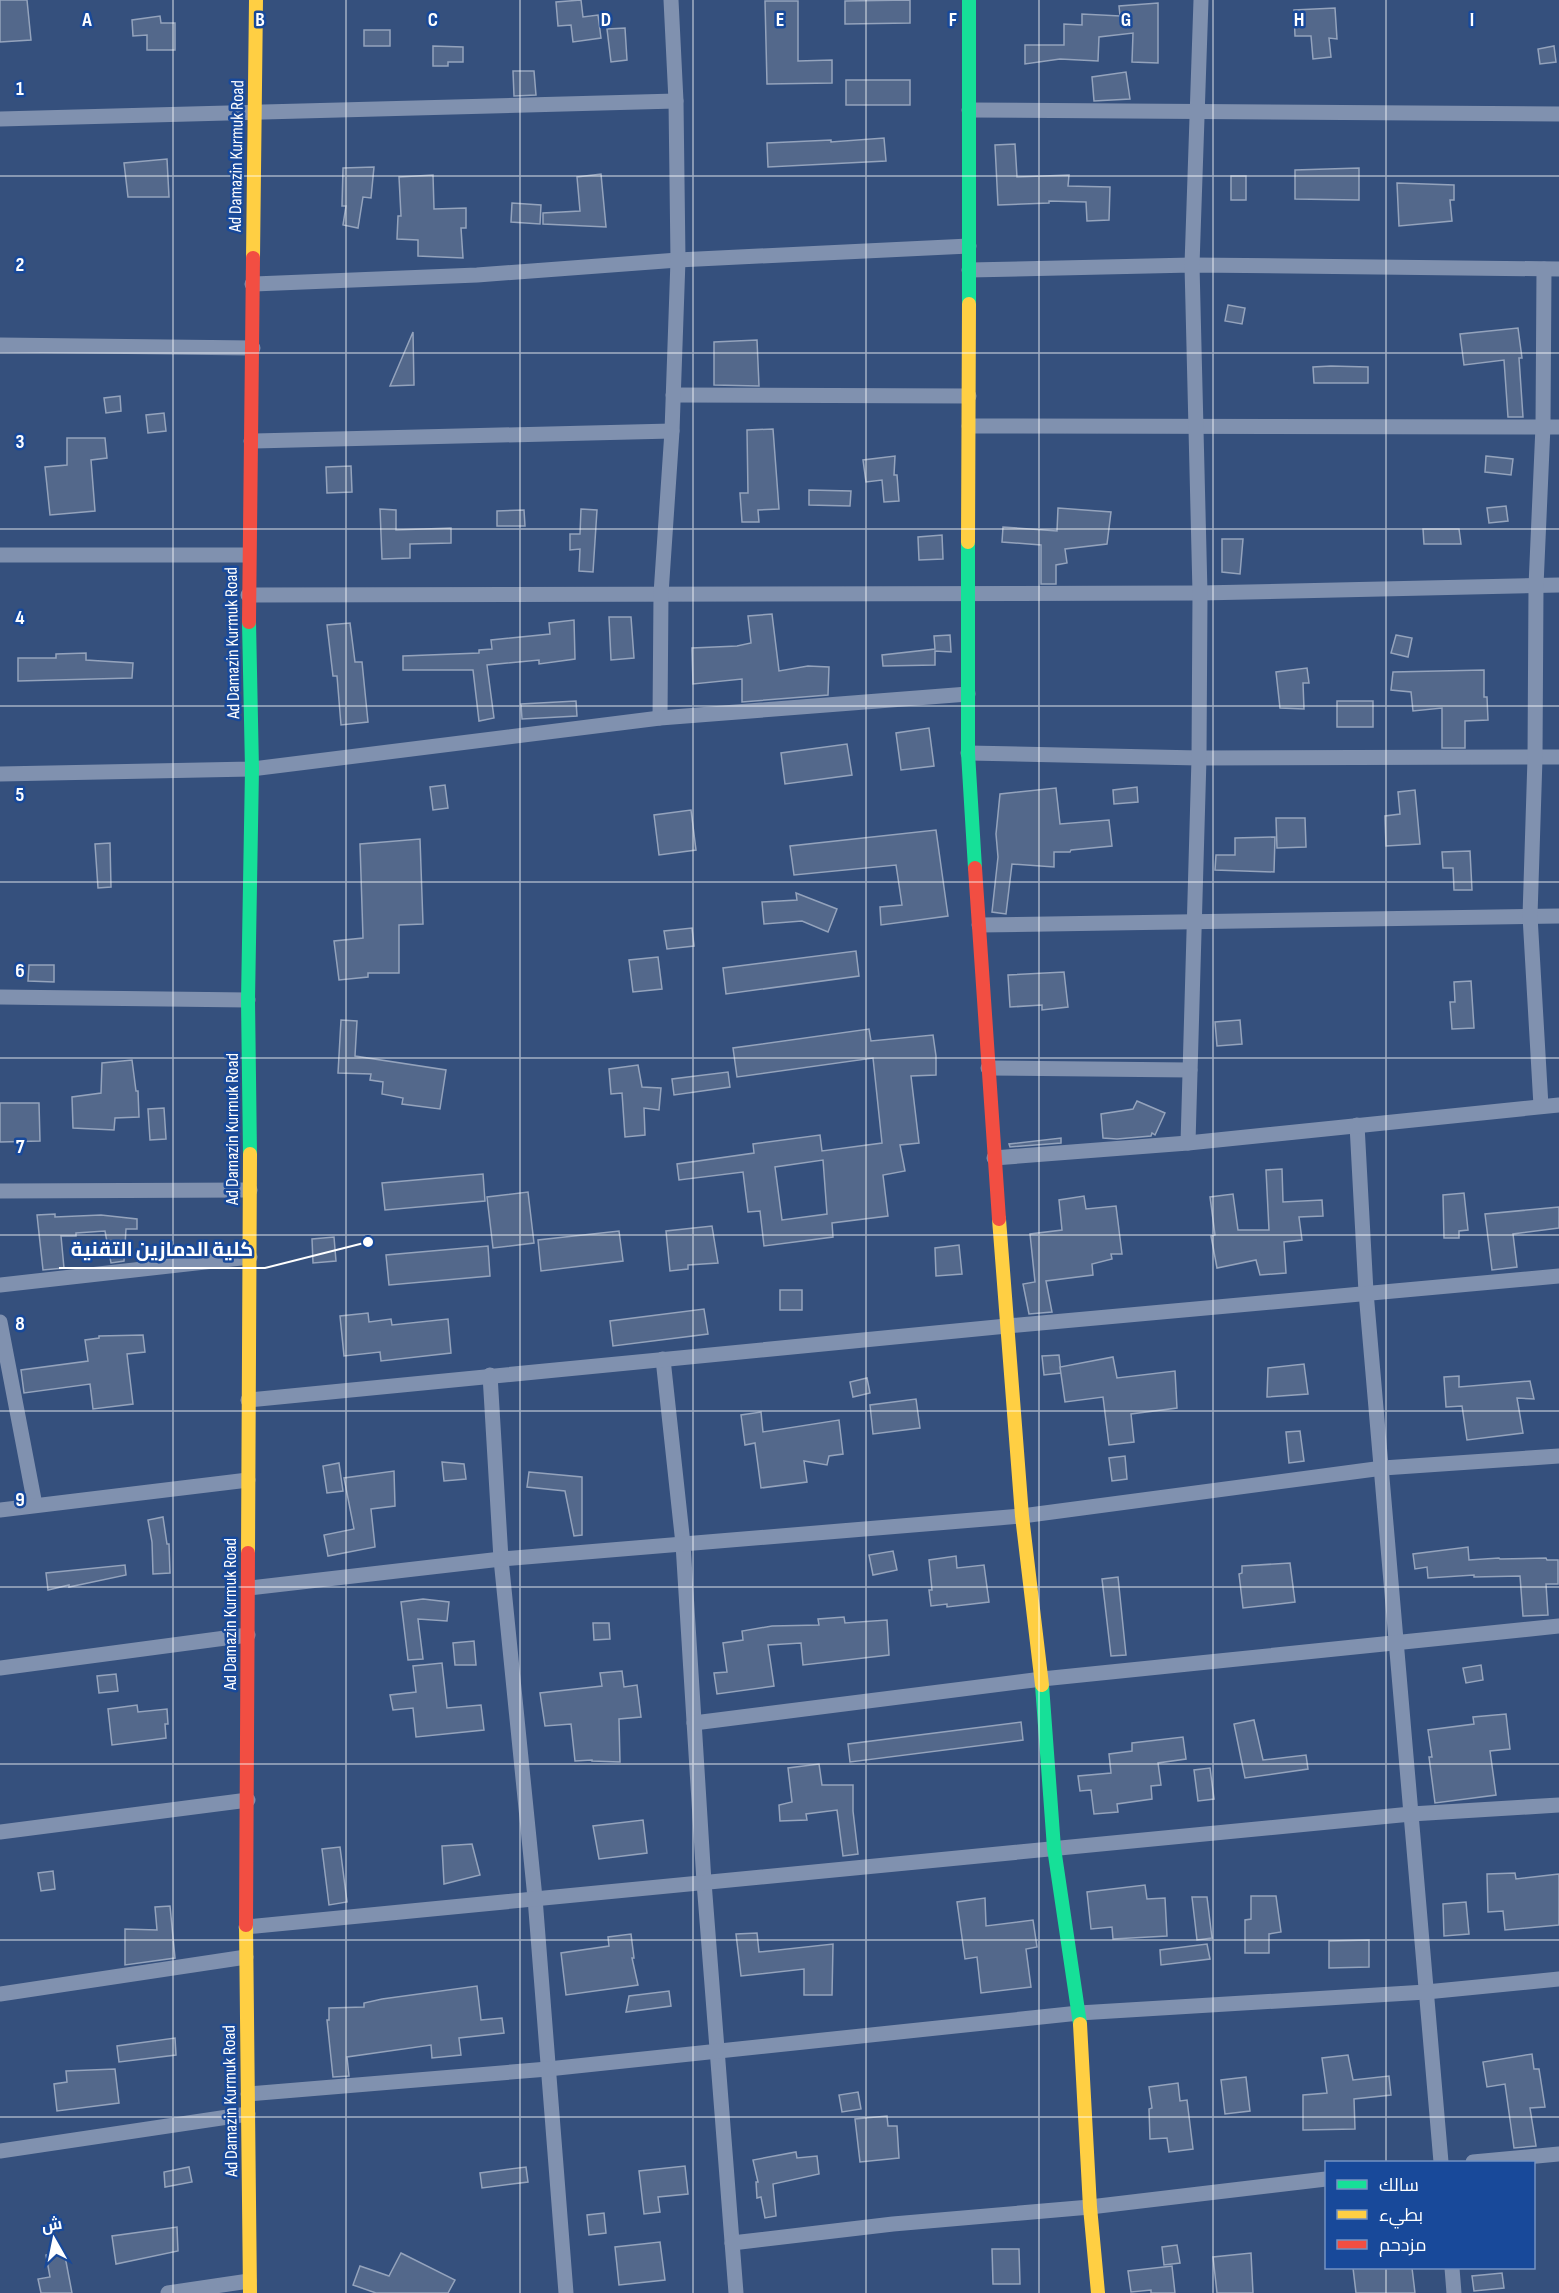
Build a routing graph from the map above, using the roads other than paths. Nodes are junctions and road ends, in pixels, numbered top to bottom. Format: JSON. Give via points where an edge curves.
{"nodes":[{"id":1,"x":256,"y":0,"type":"edge"},
{"id":2,"x":671,"y":0,"type":"edge"},
{"id":3,"x":969,"y":0,"type":"edge"},
{"id":4,"x":1201,"y":0,"type":"edge"},
{"id":5,"x":676,"y":101,"type":"junction"},
{"id":6,"x":969,"y":110,"type":"junction"},
{"id":7,"x":254,"y":111,"type":"junction"},
{"id":8,"x":1197,"y":111,"type":"junction"},
{"id":9,"x":1559,"y":114,"type":"edge"},
{"id":10,"x":0,"y":118,"type":"edge"},
{"id":11,"x":969,"y":246,"type":"junction"},
{"id":12,"x":678,"y":260,"type":"junction"},
{"id":13,"x":1192,"y":265,"type":"junction"},
{"id":14,"x":1551,"y":269,"type":"edge"},
{"id":15,"x":969,"y":270,"type":"junction"},
{"id":16,"x":252,"y":284,"type":"junction"},
{"id":17,"x":0,"y":345,"type":"edge"},
{"id":18,"x":253,"y":348,"type":"junction"},
{"id":19,"x":673,"y":395,"type":"junction"},
{"id":20,"x":969,"y":396,"type":"junction"},
{"id":21,"x":969,"y":426,"type":"junction"},
{"id":22,"x":1197,"y":426,"type":"junction"},
{"id":23,"x":1543,"y":426,"type":"junction"},
{"id":24,"x":1559,"y":427,"type":"edge"},
{"id":25,"x":672,"y":431,"type":"junction"},
{"id":26,"x":251,"y":441,"type":"junction"},
{"id":27,"x":0,"y":555,"type":"edge"},
{"id":28,"x":248,"y":555,"type":"junction"},
{"id":29,"x":1559,"y":585,"type":"edge"},
{"id":30,"x":1536,"y":586,"type":"junction"},
{"id":31,"x":1200,"y":593,"type":"junction"},
{"id":32,"x":661,"y":594,"type":"junction"},
{"id":33,"x":969,"y":594,"type":"junction"},
{"id":34,"x":248,"y":595,"type":"junction"},
{"id":35,"x":968,"y":694,"type":"junction"},
{"id":36,"x":660,"y":718,"type":"junction"},
{"id":37,"x":968,"y":753,"type":"junction"},
{"id":38,"x":1559,"y":757,"type":"edge"},
{"id":39,"x":1199,"y":758,"type":"junction"},
{"id":40,"x":1535,"y":758,"type":"junction"},
{"id":41,"x":252,"y":769,"type":"junction"},
{"id":42,"x":0,"y":774,"type":"edge"},
{"id":43,"x":1530,"y":916,"type":"junction"},
{"id":44,"x":1559,"y":916,"type":"edge"},
{"id":45,"x":1193,"y":922,"type":"junction"},
{"id":46,"x":979,"y":925,"type":"junction"},
{"id":47,"x":0,"y":997,"type":"edge"},
{"id":48,"x":248,"y":1000,"type":"junction"},
{"id":49,"x":988,"y":1068,"type":"junction"},
{"id":50,"x":1190,"y":1070,"type":"junction"},
{"id":51,"x":1559,"y":1105,"type":"edge"},
{"id":52,"x":1541,"y":1106,"type":"junction"},
{"id":53,"x":1357,"y":1125,"type":"junction"},
{"id":54,"x":1188,"y":1143,"type":"junction"},
{"id":55,"x":994,"y":1158,"type":"junction"},
{"id":56,"x":250,"y":1190,"type":"junction"},
{"id":57,"x":0,"y":1191,"type":"edge"},
{"id":58,"x":250,"y":1257,"type":"junction"},
{"id":59,"x":1559,"y":1276,"type":"edge"},
{"id":60,"x":0,"y":1285,"type":"edge"},
{"id":61,"x":1366,"y":1292,"type":"junction"},
{"id":62,"x":0,"y":1322,"type":"edge"},
{"id":63,"x":1007,"y":1326,"type":"junction"},
{"id":64,"x":663,"y":1359,"type":"junction"},
{"id":65,"x":490,"y":1375,"type":"junction"},
{"id":66,"x":248,"y":1400,"type":"junction"},
{"id":67,"x":1559,"y":1456,"type":"edge"},
{"id":68,"x":1383,"y":1468,"type":"junction"},
{"id":69,"x":248,"y":1480,"type":"junction"},
{"id":70,"x":35,"y":1505,"type":"junction"},
{"id":71,"x":0,"y":1510,"type":"edge"},
{"id":72,"x":1022,"y":1516,"type":"junction"},
{"id":73,"x":683,"y":1544,"type":"junction"},
{"id":74,"x":501,"y":1558,"type":"junction"},
{"id":75,"x":249,"y":1588,"type":"junction"},
{"id":76,"x":1559,"y":1626,"type":"edge"},
{"id":77,"x":248,"y":1635,"type":"junction"},
{"id":78,"x":1397,"y":1644,"type":"junction"},
{"id":79,"x":0,"y":1668,"type":"edge"},
{"id":80,"x":1042,"y":1679,"type":"junction"},
{"id":81,"x":694,"y":1723,"type":"junction"},
{"id":82,"x":248,"y":1800,"type":"junction"},
{"id":83,"x":1559,"y":1805,"type":"edge"},
{"id":84,"x":1411,"y":1814,"type":"junction"},
{"id":85,"x":0,"y":1832,"type":"edge"},
{"id":86,"x":1054,"y":1848,"type":"junction"},
{"id":87,"x":704,"y":1882,"type":"junction"},
{"id":88,"x":535,"y":1898,"type":"junction"},
{"id":89,"x":246,"y":1927,"type":"junction"},
{"id":90,"x":246,"y":1957,"type":"junction"},
{"id":91,"x":1559,"y":1979,"type":"edge"},
{"id":92,"x":1426,"y":1992,"type":"junction"},
{"id":93,"x":0,"y":1994,"type":"edge"},
{"id":94,"x":1079,"y":2013,"type":"junction"},
{"id":95,"x":717,"y":2052,"type":"junction"},
{"id":96,"x":548,"y":2069,"type":"junction"},
{"id":97,"x":248,"y":2094,"type":"junction"},
{"id":98,"x":248,"y":2114,"type":"junction"},
{"id":99,"x":0,"y":2151,"type":"edge"},
{"id":100,"x":1559,"y":2154,"type":"edge"},
{"id":101,"x":1441,"y":2161,"type":"edge"},
{"id":102,"x":1492,"y":2161,"type":"edge"},
{"id":103,"x":1325,"y":2179,"type":"edge"},
{"id":104,"x":1090,"y":2207,"type":"junction"},
{"id":105,"x":732,"y":2242,"type":"junction"},
{"id":106,"x":1452,"y":2269,"type":"edge"},
{"id":107,"x":249,"y":2287,"type":"edge"},
{"id":108,"x":168,"y":2293,"type":"edge"},
{"id":109,"x":566,"y":2293,"type":"edge"},
{"id":110,"x":736,"y":2293,"type":"edge"},
{"id":111,"x":1098,"y":2293,"type":"edge"},
{"id":112,"x":1454,"y":2293,"type":"edge"}],
"edges":[{"from":1,"to":7,"type":"main road","name":"Ad Damazin Kurmuk Road"},
{"from":2,"to":5,"type":"street"},
{"from":3,"to":6,"type":"main road"},
{"from":4,"to":8,"type":"street"},
{"from":5,"to":7,"type":"street"},
{"from":5,"to":12,"type":"street"},
{"from":6,"to":8,"type":"street"},
{"from":6,"to":11,"type":"main road"},
{"from":7,"to":10,"type":"street"},
{"from":7,"to":16,"type":"main road","name":"Ad Damazin Kurmuk Road"},
{"from":8,"to":9,"type":"street"},
{"from":8,"to":13,"type":"street"},
{"from":11,"to":12,"type":"street"},
{"from":11,"to":15,"type":"main road"},
{"from":12,"to":16,"type":"street","via":[[477,275]]},
{"from":12,"to":19,"type":"street"},
{"from":13,"to":14,"type":"street"},
{"from":13,"to":15,"type":"street"},
{"from":13,"to":22,"type":"street"},
{"from":14,"to":23,"type":"street"},
{"from":15,"to":20,"type":"main road"},
{"from":16,"to":18,"type":"main road","name":"Ad Damazin Kurmuk Road"},
{"from":17,"to":18,"type":"street"},
{"from":18,"to":26,"type":"main road","name":"Ad Damazin Kurmuk Road"},
{"from":19,"to":20,"type":"street"},
{"from":19,"to":25,"type":"street"},
{"from":20,"to":21,"type":"main road"},
{"from":21,"to":22,"type":"street"},
{"from":21,"to":33,"type":"main road"},
{"from":22,"to":23,"type":"street"},
{"from":22,"to":31,"type":"street"},
{"from":23,"to":24,"type":"street"},
{"from":23,"to":30,"type":"street"},
{"from":25,"to":26,"type":"street"},
{"from":25,"to":32,"type":"street"},
{"from":26,"to":28,"type":"main road","name":"Ad Damazin Kurmuk Road"},
{"from":27,"to":28,"type":"street"},
{"from":28,"to":34,"type":"main road","name":"Ad Damazin Kurmuk Road"},
{"from":29,"to":30,"type":"street"},
{"from":30,"to":31,"type":"street"},
{"from":30,"to":40,"type":"street"},
{"from":31,"to":33,"type":"street"},
{"from":31,"to":39,"type":"street"},
{"from":32,"to":33,"type":"street"},
{"from":32,"to":34,"type":"street"},
{"from":32,"to":36,"type":"street"},
{"from":33,"to":35,"type":"main road"},
{"from":34,"to":41,"type":"main road","name":"Ad Damazin Kurmuk Road"},
{"from":35,"to":36,"type":"street"},
{"from":35,"to":37,"type":"main road"},
{"from":36,"to":41,"type":"street"},
{"from":37,"to":39,"type":"street"},
{"from":37,"to":46,"type":"main road"},
{"from":38,"to":40,"type":"street"},
{"from":39,"to":40,"type":"street"},
{"from":39,"to":45,"type":"street"},
{"from":40,"to":43,"type":"street"},
{"from":41,"to":42,"type":"street"},
{"from":41,"to":48,"type":"main road","name":"Ad Damazin Kurmuk Road"},
{"from":43,"to":44,"type":"street"},
{"from":43,"to":45,"type":"street"},
{"from":43,"to":52,"type":"street"},
{"from":45,"to":46,"type":"street"},
{"from":45,"to":50,"type":"street"},
{"from":46,"to":49,"type":"main road"},
{"from":47,"to":48,"type":"street"},
{"from":48,"to":56,"type":"main road","name":"Ad Damazin Kurmuk Road"},
{"from":49,"to":50,"type":"street"},
{"from":49,"to":55,"type":"main road"},
{"from":50,"to":54,"type":"street"},
{"from":51,"to":52,"type":"street"},
{"from":52,"to":53,"type":"street"},
{"from":53,"to":54,"type":"street"},
{"from":53,"to":61,"type":"street"},
{"from":54,"to":55,"type":"street"},
{"from":55,"to":63,"type":"main road"},
{"from":56,"to":57,"type":"street"},
{"from":56,"to":58,"type":"main road","name":"Ad Damazin Kurmuk Road"},
{"from":58,"to":60,"type":"street"},
{"from":58,"to":66,"type":"main road","name":"Ad Damazin Kurmuk Road"},
{"from":59,"to":61,"type":"street"},
{"from":61,"to":63,"type":"street"},
{"from":61,"to":68,"type":"street"},
{"from":62,"to":70,"type":"street"},
{"from":63,"to":64,"type":"street"},
{"from":63,"to":72,"type":"main road"},
{"from":64,"to":65,"type":"street"},
{"from":64,"to":73,"type":"street"},
{"from":65,"to":66,"type":"street"},
{"from":65,"to":74,"type":"street"},
{"from":66,"to":69,"type":"main road","name":"Ad Damazin Kurmuk Road"},
{"from":67,"to":68,"type":"street"},
{"from":68,"to":72,"type":"street"},
{"from":68,"to":78,"type":"street"},
{"from":69,"to":70,"type":"street"},
{"from":69,"to":75,"type":"main road","name":"Ad Damazin Kurmuk Road"},
{"from":70,"to":71,"type":"street"},
{"from":72,"to":73,"type":"street"},
{"from":72,"to":80,"type":"main road"},
{"from":73,"to":74,"type":"street"},
{"from":73,"to":81,"type":"street"},
{"from":74,"to":75,"type":"street"},
{"from":74,"to":88,"type":"street"},
{"from":75,"to":77,"type":"main road","name":"Ad Damazin Kurmuk Road"},
{"from":76,"to":78,"type":"street"},
{"from":77,"to":79,"type":"street"},
{"from":77,"to":82,"type":"main road","name":"Ad Damazin Kurmuk Road"},
{"from":78,"to":80,"type":"street"},
{"from":78,"to":84,"type":"street"},
{"from":80,"to":81,"type":"street"},
{"from":80,"to":86,"type":"main road"},
{"from":81,"to":87,"type":"street"},
{"from":82,"to":85,"type":"street"},
{"from":82,"to":89,"type":"main road","name":"Ad Damazin Kurmuk Road"},
{"from":83,"to":84,"type":"street"},
{"from":84,"to":86,"type":"street"},
{"from":84,"to":92,"type":"street"},
{"from":86,"to":87,"type":"street"},
{"from":86,"to":94,"type":"main road"},
{"from":87,"to":88,"type":"street"},
{"from":87,"to":95,"type":"street"},
{"from":88,"to":89,"type":"street"},
{"from":88,"to":96,"type":"street"},
{"from":89,"to":90,"type":"main road","name":"Ad Damazin Kurmuk Road"},
{"from":90,"to":93,"type":"street"},
{"from":90,"to":97,"type":"main road","name":"Ad Damazin Kurmuk Road"},
{"from":91,"to":92,"type":"street"},
{"from":92,"to":94,"type":"street"},
{"from":92,"to":101,"type":"street"},
{"from":94,"to":95,"type":"street"},
{"from":94,"to":104,"type":"main road"},
{"from":95,"to":96,"type":"street"},
{"from":95,"to":105,"type":"street"},
{"from":96,"to":97,"type":"street"},
{"from":96,"to":109,"type":"street"},
{"from":97,"to":98,"type":"main road","name":"Ad Damazin Kurmuk Road"},
{"from":98,"to":99,"type":"street"},
{"from":98,"to":107,"type":"main road","name":"Ad Damazin Kurmuk Road"},
{"from":100,"to":102,"type":"street"},
{"from":103,"to":104,"type":"street"},
{"from":104,"to":105,"type":"street"},
{"from":104,"to":111,"type":"main road"},
{"from":105,"to":110,"type":"street"},
{"from":106,"to":112,"type":"street"},
{"from":107,"to":108,"type":"street"}]}
